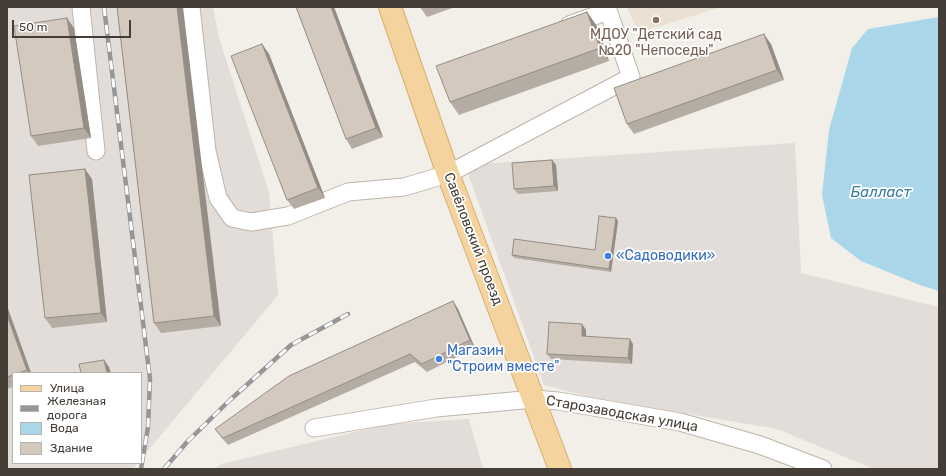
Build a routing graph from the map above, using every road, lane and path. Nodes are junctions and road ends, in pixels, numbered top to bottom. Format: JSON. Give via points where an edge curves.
{"nodes":[{"id":1,"x":81,"y":7,"type":"edge"},
{"id":2,"x":191,"y":7,"type":"edge"},
{"id":3,"x":390,"y":7,"type":"edge"},
{"id":4,"x":608,"y":9,"type":"edge"},
{"id":5,"x":557,"y":29,"type":"edge"},
{"id":6,"x":96,"y":151,"type":"dead end"},
{"id":7,"x":448,"y":174,"type":"junction"},
{"id":8,"x":534,"y":399,"type":"junction"},
{"id":9,"x":314,"y":428,"type":"dead end"},
{"id":10,"x":560,"y":469,"type":"edge"},
{"id":11,"x":823,"y":469,"type":"edge"}],
"edges":[{"from":1,"to":6,"type":"street"},
{"from":2,"to":7,"type":"street","via":[[208,151],[218,198],[232,218],[251,222],[288,216],[348,192],[404,187]]},
{"from":3,"to":7,"type":"main road","name":"Савёловский проезд"},
{"from":4,"to":5,"type":"street"},
{"from":4,"to":7,"type":"street","via":[[631,77]]},
{"from":7,"to":8,"type":"main road","name":"Савёловский проезд"},
{"from":8,"to":9,"type":"street","name":"Старозаводская улица","via":[[436,408]]},
{"from":8,"to":10,"type":"main road","name":"Савёловский проезд"},
{"from":8,"to":11,"type":"street","name":"Старозаводская улица","via":[[680,422],[760,444]]}]}
